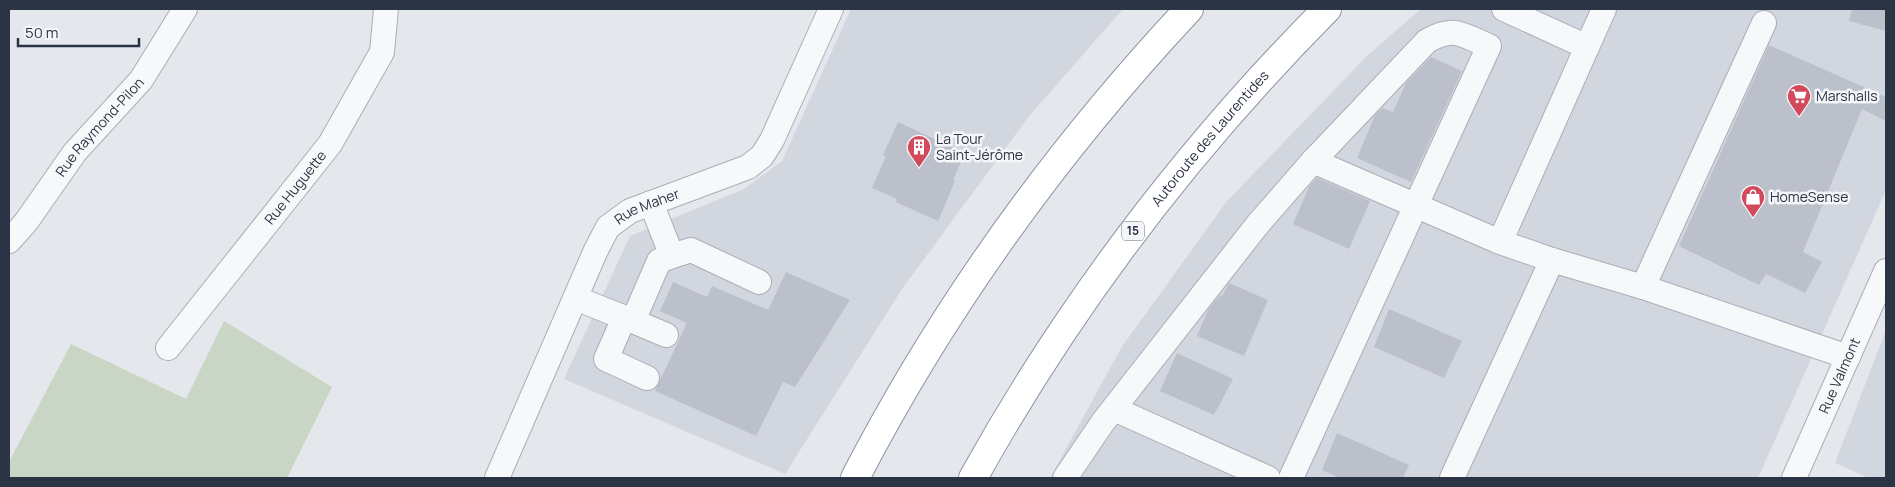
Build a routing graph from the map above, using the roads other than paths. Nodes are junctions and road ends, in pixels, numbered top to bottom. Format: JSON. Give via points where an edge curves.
{"nodes":[{"id":1,"x":185,"y":9,"type":"edge"},
{"id":2,"x":386,"y":9,"type":"edge"},
{"id":3,"x":831,"y":9,"type":"edge"},
{"id":4,"x":1189,"y":9,"type":"edge"},
{"id":5,"x":1327,"y":9,"type":"edge"},
{"id":6,"x":1504,"y":9,"type":"edge"},
{"id":7,"x":1538,"y":9,"type":"edge"},
{"id":8,"x":1604,"y":9,"type":"edge"},
{"id":9,"x":1764,"y":23,"type":"dead end"},
{"id":10,"x":1591,"y":40,"type":"junction"},
{"id":11,"x":1314,"y":161,"type":"junction"},
{"id":12,"x":651,"y":203,"type":"junction"},
{"id":13,"x":1416,"y":206,"type":"junction"},
{"id":14,"x":9,"y":241,"type":"edge"},
{"id":15,"x":1500,"y":242,"type":"junction"},
{"id":16,"x":672,"y":256,"type":"junction"},
{"id":17,"x":1552,"y":260,"type":"junction"},
{"id":18,"x":1886,"y":272,"type":"edge"},
{"id":19,"x":760,"y":282,"type":"dead end"},
{"id":20,"x":1643,"y":287,"type":"junction"},
{"id":21,"x":575,"y":298,"type":"junction"},
{"id":22,"x":628,"y":319,"type":"junction"},
{"id":23,"x":666,"y":335,"type":"dead end"},
{"id":24,"x":168,"y":348,"type":"dead end"},
{"id":25,"x":1848,"y":357,"type":"junction"},
{"id":26,"x":647,"y":378,"type":"dead end"},
{"id":27,"x":1114,"y":409,"type":"junction"},
{"id":28,"x":497,"y":478,"type":"edge"},
{"id":29,"x":854,"y":478,"type":"edge"},
{"id":30,"x":973,"y":478,"type":"edge"},
{"id":31,"x":1065,"y":478,"type":"edge"},
{"id":32,"x":1268,"y":478,"type":"edge"},
{"id":33,"x":1291,"y":478,"type":"edge"},
{"id":34,"x":1452,"y":478,"type":"edge"},
{"id":35,"x":1794,"y":478,"type":"edge"}],
"edges":[{"from":1,"to":14,"type":"street","name":"Rue Raymond-Pilon","via":[[141,80],[74,152],[26,222]]},
{"from":2,"to":24,"type":"street","name":"Rue Huguette","via":[[382,52],[330,144]]},
{"from":3,"to":12,"type":"street","name":"Rue Maher","via":[[762,156],[748,167]]},
{"from":4,"to":29,"type":"highway","via":[[1102,107],[1002,239],[925,354]]},
{"from":5,"to":30,"type":"highway","name":"Autoroute des Laurentides","number":"15","via":[[1236,106],[1145,216],[1056,339]]},
{"from":6,"to":10,"type":"street"},
{"from":7,"to":10,"type":"street"},
{"from":8,"to":10,"type":"street"},
{"from":9,"to":20,"type":"street"},
{"from":10,"to":15,"type":"street"},
{"from":11,"to":13,"type":"street"},
{"from":11,"to":13,"type":"street","via":[[1427,41],[1440,33],[1453,31],[1489,46]]},
{"from":11,"to":27,"type":"street","via":[[1258,224]]},
{"from":12,"to":16,"type":"street"},
{"from":12,"to":21,"type":"street","name":"Rue Maher","via":[[630,211],[608,227]]},
{"from":13,"to":15,"type":"street"},
{"from":13,"to":33,"type":"street"},
{"from":15,"to":17,"type":"street"},
{"from":16,"to":19,"type":"street","via":[[691,250]]},
{"from":16,"to":22,"type":"street","via":[[659,261]]},
{"from":17,"to":20,"type":"street"},
{"from":17,"to":34,"type":"street"},
{"from":18,"to":25,"type":"street","name":"Rue Valmont"},
{"from":20,"to":25,"type":"street"},
{"from":21,"to":22,"type":"street"},
{"from":21,"to":28,"type":"street","name":"Rue Maher"},
{"from":22,"to":23,"type":"street"},
{"from":22,"to":26,"type":"street","via":[[606,359]]},
{"from":25,"to":35,"type":"street","name":"Rue Valmont"},
{"from":27,"to":31,"type":"street"},
{"from":27,"to":32,"type":"street"}]}
